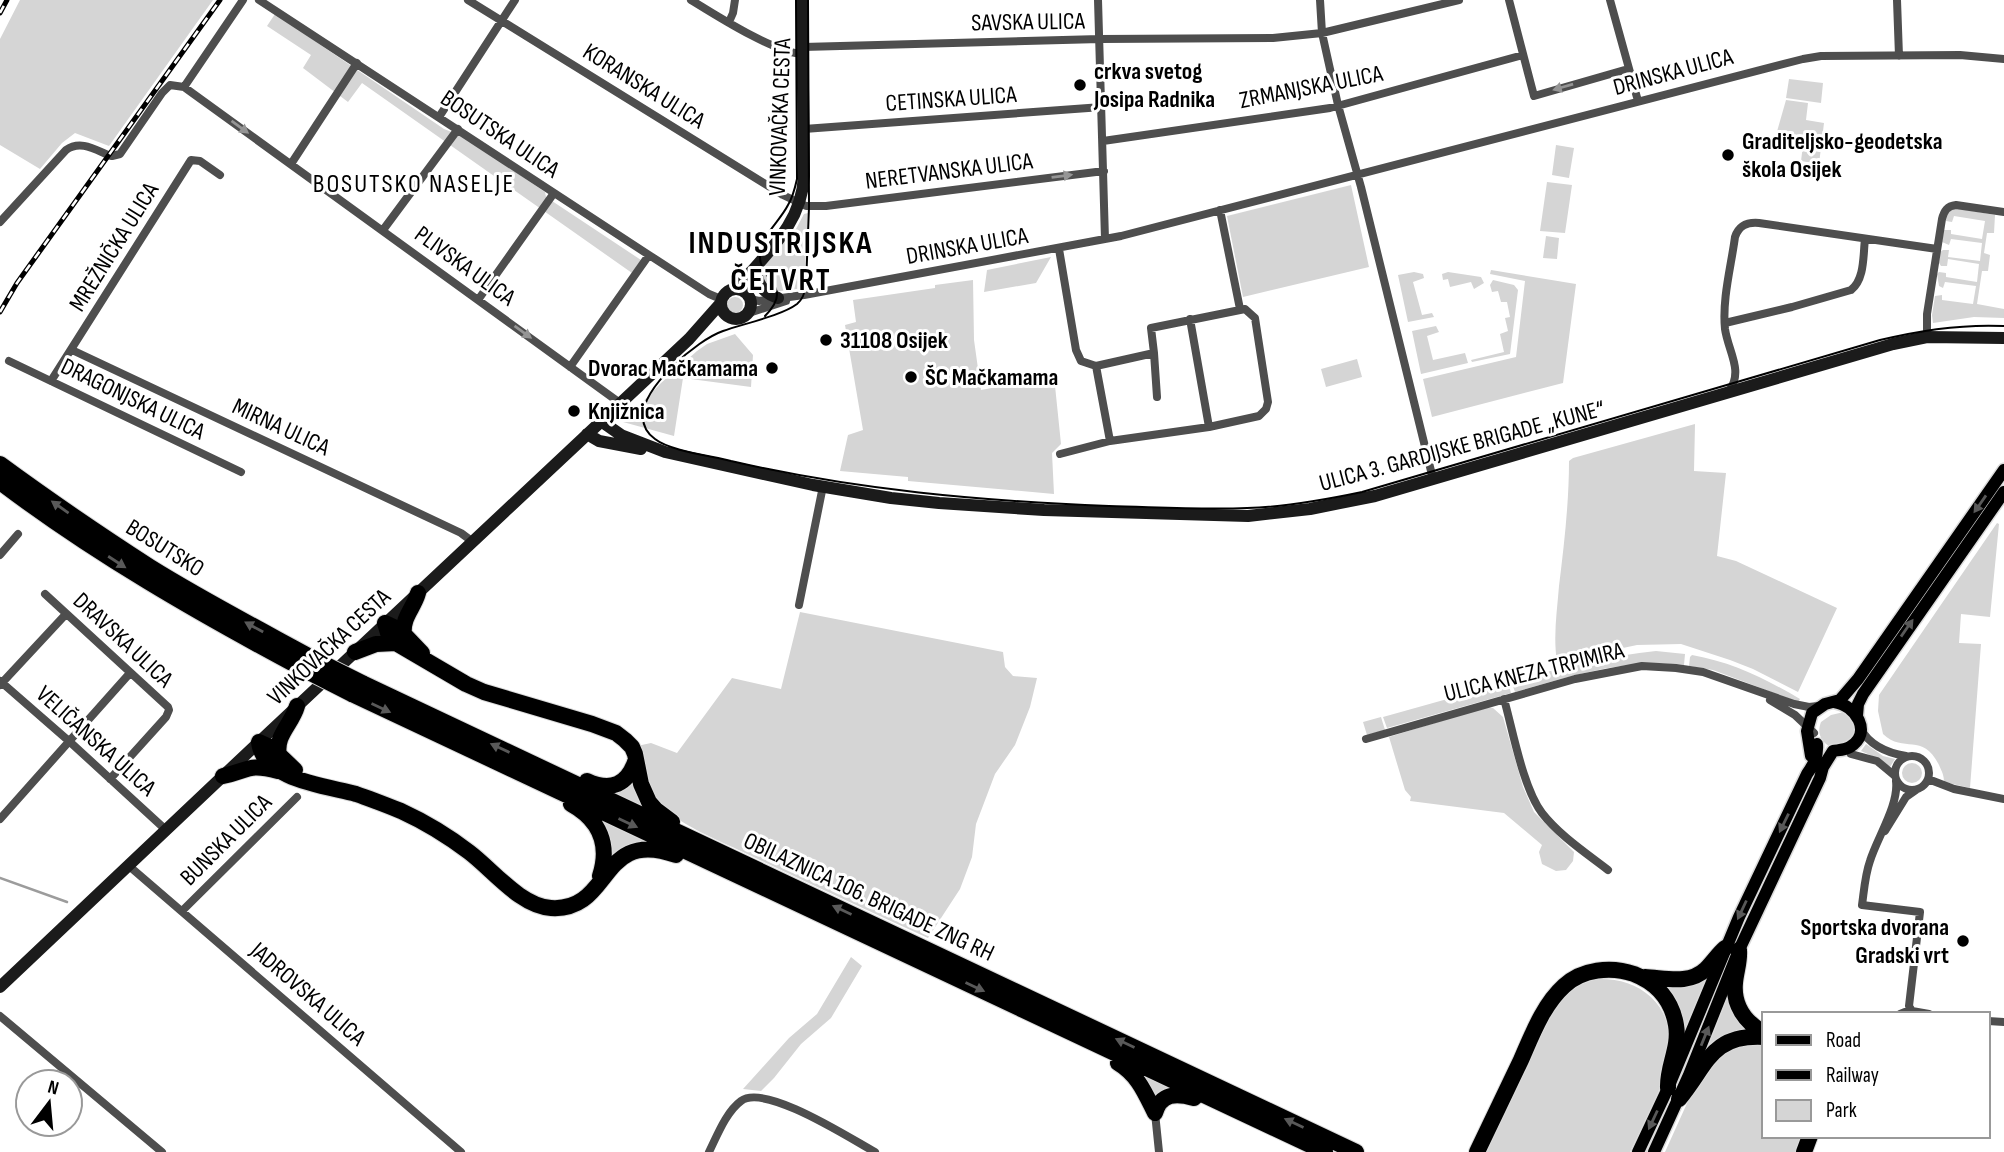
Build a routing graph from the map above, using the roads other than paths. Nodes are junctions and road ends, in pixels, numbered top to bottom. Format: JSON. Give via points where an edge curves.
{"nodes":[{"id":1,"x":243,"y":0,"type":"edge"},
{"id":2,"x":259,"y":0,"type":"edge"},
{"id":3,"x":468,"y":0,"type":"edge"},
{"id":4,"x":515,"y":0,"type":"edge"},
{"id":5,"x":691,"y":0,"type":"edge"},
{"id":6,"x":735,"y":0,"type":"edge"},
{"id":7,"x":802,"y":0,"type":"edge"},
{"id":8,"x":1098,"y":0,"type":"edge"},
{"id":9,"x":1321,"y":0,"type":"edge"},
{"id":10,"x":1459,"y":0,"type":"edge"},
{"id":11,"x":1509,"y":0,"type":"edge"},
{"id":12,"x":1610,"y":0,"type":"edge"},
{"id":13,"x":1897,"y":0,"type":"edge"},
{"id":14,"x":502,"y":21,"type":"junction"},
{"id":15,"x":729,"y":22,"type":"junction"},
{"id":16,"x":1322,"y":33,"type":"junction"},
{"id":17,"x":1100,"y":40,"type":"junction"},
{"id":18,"x":803,"y":50,"type":"junction"},
{"id":19,"x":1523,"y":55,"type":"junction"},
{"id":20,"x":1899,"y":55,"type":"junction"},
{"id":21,"x":2004,"y":59,"type":"edge"},
{"id":22,"x":357,"y":63,"type":"junction"},
{"id":23,"x":1628,"y":69,"type":"junction"},
{"id":24,"x":184,"y":87,"type":"junction"},
{"id":25,"x":1638,"y":101,"type":"junction"},
{"id":26,"x":1338,"y":105,"type":"junction"},
{"id":27,"x":1102,"y":107,"type":"junction"},
{"id":28,"x":439,"y":117,"type":"junction"},
{"id":29,"x":458,"y":129,"type":"junction"},
{"id":30,"x":804,"y":130,"type":"junction"},
{"id":31,"x":1103,"y":141,"type":"junction"},
{"id":32,"x":290,"y":164,"type":"junction"},
{"id":33,"x":1104,"y":171,"type":"junction"},
{"id":34,"x":1358,"y":174,"type":"junction"},
{"id":35,"x":220,"y":175,"type":"dead end"},
{"id":36,"x":554,"y":193,"type":"junction"},
{"id":37,"x":800,"y":204,"type":"junction"},
{"id":38,"x":1220,"y":210,"type":"junction"},
{"id":39,"x":2004,"y":212,"type":"edge"},
{"id":40,"x":0,"y":222,"type":"edge"},
{"id":41,"x":383,"y":230,"type":"junction"},
{"id":42,"x":1105,"y":239,"type":"junction"},
{"id":43,"x":1865,"y":239,"type":"junction"},
{"id":44,"x":1937,"y":248,"type":"junction"},
{"id":45,"x":1059,"y":249,"type":"junction"},
{"id":46,"x":649,"y":255,"type":"junction"},
{"id":47,"x":757,"y":266,"type":"junction"},
{"id":48,"x":736,"y":289,"type":"junction"},
{"id":49,"x":800,"y":296,"type":"junction"},
{"id":50,"x":749,"y":297,"type":"junction"},
{"id":51,"x":778,"y":298,"type":"junction"},
{"id":52,"x":478,"y":300,"type":"junction"},
{"id":53,"x":721,"y":301,"type":"junction"},
{"id":54,"x":1240,"y":309,"type":"junction"},
{"id":55,"x":746,"y":314,"type":"junction"},
{"id":56,"x":727,"y":316,"type":"junction"},
{"id":57,"x":1190,"y":319,"type":"junction"},
{"id":58,"x":1725,"y":323,"type":"junction"},
{"id":59,"x":2004,"y":331,"type":"edge"},
{"id":60,"x":1927,"y":337,"type":"junction"},
{"id":61,"x":2004,"y":338,"type":"edge"},
{"id":62,"x":689,"y":339,"type":"junction"},
{"id":63,"x":72,"y":350,"type":"junction"},
{"id":64,"x":1154,"y":353,"type":"junction"},
{"id":65,"x":9,"y":361,"type":"dead end"},
{"id":66,"x":1096,"y":366,"type":"junction"},
{"id":67,"x":570,"y":367,"type":"junction"},
{"id":68,"x":1737,"y":372,"type":"junction"},
{"id":69,"x":51,"y":381,"type":"junction"},
{"id":70,"x":1755,"y":384,"type":"junction"},
{"id":71,"x":1729,"y":391,"type":"junction"},
{"id":72,"x":1157,"y":397,"type":"dead end"},
{"id":73,"x":620,"y":403,"type":"junction"},
{"id":74,"x":601,"y":421,"type":"junction"},
{"id":75,"x":1209,"y":427,"type":"junction"},
{"id":76,"x":587,"y":434,"type":"junction"},
{"id":77,"x":1110,"y":441,"type":"junction"},
{"id":78,"x":666,"y":452,"type":"junction"},
{"id":79,"x":1060,"y":454,"type":"dead end"},
{"id":80,"x":0,"y":464,"type":"edge"},
{"id":81,"x":2004,"y":470,"type":"edge"},
{"id":82,"x":241,"y":472,"type":"dead end"},
{"id":83,"x":1433,"y":480,"type":"junction"},
{"id":84,"x":0,"y":482,"type":"edge"},
{"id":85,"x":822,"y":486,"type":"junction"},
{"id":86,"x":2004,"y":492,"type":"edge"},
{"id":87,"x":18,"y":534,"type":"dead end"},
{"id":88,"x":472,"y":542,"type":"junction"},
{"id":89,"x":0,"y":555,"type":"edge"},
{"id":90,"x":418,"y":593,"type":"junction"},
{"id":91,"x":45,"y":594,"type":"dead end"},
{"id":92,"x":799,"y":605,"type":"dead end"},
{"id":93,"x":66,"y":614,"type":"junction"},
{"id":94,"x":385,"y":623,"type":"junction"},
{"id":95,"x":400,"y":638,"type":"junction"},
{"id":96,"x":355,"y":652,"type":"junction"},
{"id":97,"x":309,"y":664,"type":"junction"},
{"id":98,"x":130,"y":673,"type":"junction"},
{"id":99,"x":1864,"y":682,"type":"junction"},
{"id":100,"x":1,"y":683,"type":"edge"},
{"id":101,"x":357,"y":688,"type":"junction"},
{"id":102,"x":1752,"y":690,"type":"junction"},
{"id":103,"x":1504,"y":699,"type":"junction"},
{"id":104,"x":1839,"y":703,"type":"junction"},
{"id":105,"x":298,"y":706,"type":"junction"},
{"id":106,"x":1821,"y":706,"type":"junction"},
{"id":107,"x":1861,"y":727,"type":"junction"},
{"id":108,"x":1813,"y":734,"type":"junction"},
{"id":109,"x":1366,"y":739,"type":"dead end"},
{"id":110,"x":70,"y":742,"type":"junction"},
{"id":111,"x":259,"y":742,"type":"junction"},
{"id":112,"x":279,"y":755,"type":"junction"},
{"id":113,"x":1840,"y":755,"type":"junction"},
{"id":114,"x":1906,"y":756,"type":"junction"},
{"id":115,"x":636,"y":759,"type":"junction"},
{"id":116,"x":285,"y":774,"type":"junction"},
{"id":117,"x":1807,"y":774,"type":"junction"},
{"id":118,"x":223,"y":776,"type":"junction"},
{"id":119,"x":562,"y":777,"type":"junction"},
{"id":120,"x":110,"y":779,"type":"junction"},
{"id":121,"x":1896,"y":779,"type":"junction"},
{"id":122,"x":1928,"y":779,"type":"junction"},
{"id":123,"x":544,"y":784,"type":"junction"},
{"id":124,"x":323,"y":786,"type":"junction"},
{"id":125,"x":1916,"y":790,"type":"junction"},
{"id":126,"x":297,"y":797,"type":"dead end"},
{"id":127,"x":2004,"y":799,"type":"edge"},
{"id":128,"x":0,"y":819,"type":"edge"},
{"id":129,"x":166,"y":830,"type":"junction"},
{"id":130,"x":690,"y":838,"type":"junction"},
{"id":131,"x":1880,"y":839,"type":"junction"},
{"id":132,"x":129,"y":866,"type":"junction"},
{"id":133,"x":724,"y":869,"type":"junction"},
{"id":134,"x":1608,"y":870,"type":"dead end"},
{"id":135,"x":597,"y":886,"type":"junction"},
{"id":136,"x":182,"y":911,"type":"junction"},
{"id":137,"x":1732,"y":949,"type":"junction"},
{"id":138,"x":1639,"y":976,"type":"junction"},
{"id":139,"x":0,"y":987,"type":"edge"},
{"id":140,"x":1910,"y":1010,"type":"junction"},
{"id":141,"x":1905,"y":1012,"type":"edge"},
{"id":142,"x":1914,"y":1012,"type":"edge"},
{"id":143,"x":0,"y":1016,"type":"edge"},
{"id":144,"x":1762,"y":1033,"type":"edge"},
{"id":145,"x":1762,"y":1035,"type":"edge"},
{"id":146,"x":1083,"y":1038,"type":"junction"},
{"id":147,"x":1673,"y":1093,"type":"junction"},
{"id":148,"x":1235,"y":1110,"type":"junction"},
{"id":149,"x":1155,"y":1113,"type":"junction"},
{"id":150,"x":163,"y":1152,"type":"edge"},
{"id":151,"x":461,"y":1152,"type":"edge"},
{"id":152,"x":709,"y":1152,"type":"edge"},
{"id":153,"x":875,"y":1152,"type":"edge"},
{"id":154,"x":1159,"y":1152,"type":"edge"},
{"id":155,"x":1325,"y":1152,"type":"edge"},
{"id":156,"x":1356,"y":1152,"type":"edge"},
{"id":157,"x":1477,"y":1152,"type":"edge"},
{"id":158,"x":1638,"y":1152,"type":"edge"},
{"id":159,"x":1654,"y":1152,"type":"edge"}],
"edges":[{"from":1,"to":24,"type":"street"},
{"from":2,"to":22,"type":"street","name":"BOSUTSKA ULICA"},
{"from":3,"to":14,"type":"street","name":"KORANSKA ULICA"},
{"from":4,"to":14,"type":"street"},
{"from":5,"to":15,"type":"street","name":"SAVSKA ULICA"},
{"from":6,"to":15,"type":"street"},
{"from":7,"to":18,"type":"street","name":"VINKOVAČKA CESTA"},
{"from":8,"to":17,"type":"street"},
{"from":9,"to":16,"type":"street"},
{"from":10,"to":16,"type":"street","name":"SAVSKA ULICA"},
{"from":11,"to":19,"type":"street"},
{"from":12,"to":23,"type":"street"},
{"from":13,"to":20,"type":"street"},
{"from":14,"to":28,"type":"street"},
{"from":14,"to":37,"type":"street","name":"KORANSKA ULICA"},
{"from":15,"to":18,"type":"street","name":"SAVSKA ULICA","via":[[787,52]]},
{"from":16,"to":17,"type":"street","name":"SAVSKA ULICA"},
{"from":16,"to":26,"type":"street"},
{"from":17,"to":18,"type":"street","name":"SAVSKA ULICA"},
{"from":17,"to":27,"type":"street"},
{"from":18,"to":30,"type":"street","name":"VINKOVAČKA CESTA"},
{"from":23,"to":19,"type":"street","one_way":true,"via":[[1534,96]]},
{"from":19,"to":26,"type":"street","name":"ZRMANJSKA ULICA"},
{"from":20,"to":21,"type":"street","name":"DRINSKA ULICA"},
{"from":20,"to":25,"type":"street","name":"DRINSKA ULICA","via":[[1802,59]]},
{"from":22,"to":28,"type":"street","name":"BOSUTSKA ULICA"},
{"from":22,"to":32,"type":"street"},
{"from":23,"to":25,"type":"street"},
{"from":24,"to":32,"type":"street","name":"PLIVSKA ULICA","one_way":true},
{"from":24,"to":40,"type":"street","via":[[170,85],[162,93],[120,154],[72,145]]},
{"from":25,"to":34,"type":"street","name":"DRINSKA ULICA"},
{"from":26,"to":31,"type":"street","name":"ZRMANJSKA ULICA"},
{"from":26,"to":34,"type":"street"},
{"from":27,"to":30,"type":"street","name":"CETINSKA ULICA"},
{"from":27,"to":31,"type":"street"},
{"from":28,"to":29,"type":"street","name":"BOSUTSKA ULICA"},
{"from":29,"to":36,"type":"street","name":"BOSUTSKA ULICA"},
{"from":29,"to":41,"type":"street"},
{"from":30,"to":37,"type":"street","name":"VINKOVAČKA CESTA"},
{"from":31,"to":33,"type":"street"},
{"from":32,"to":41,"type":"street","name":"PLIVSKA ULICA"},
{"from":37,"to":33,"type":"street","name":"NERETVANSKA ULICA","one_way":true,"via":[[825,206]]},
{"from":33,"to":42,"type":"street"},
{"from":34,"to":38,"type":"street","name":"DRINSKA ULICA"},
{"from":34,"to":83,"type":"street"},
{"from":35,"to":63,"type":"street","name":"MREŽNIČKA ULICA","via":[[191,160]]},
{"from":36,"to":46,"type":"street","name":"BOSUTSKA ULICA"},
{"from":36,"to":52,"type":"street"},
{"from":37,"to":47,"type":"street","name":"VINKOVAČKA CESTA"},
{"from":38,"to":42,"type":"street","name":"DRINSKA ULICA"},
{"from":38,"to":54,"type":"street"},
{"from":39,"to":44,"type":"street","via":[[1948,207]]},
{"from":41,"to":52,"type":"street","name":"PLIVSKA ULICA"},
{"from":42,"to":45,"type":"street","name":"DRINSKA ULICA"},
{"from":43,"to":44,"type":"street"},
{"from":43,"to":58,"type":"street","via":[[1860,277],[1851,290]]},
{"from":43,"to":58,"type":"street","via":[[1746,224],[1735,237]]},
{"from":44,"to":60,"type":"street"},
{"from":45,"to":49,"type":"street","name":"DRINSKA ULICA"},
{"from":45,"to":66,"type":"street","name":"DRINSKA ULICA","via":[[1076,350],[1081,361]]},
{"from":46,"to":53,"type":"street","name":"BOSUTSKA ULICA"},
{"from":46,"to":67,"type":"street"},
{"from":47,"to":48,"type":"street","name":"VINKOVAČKA CESTA"},
{"from":47,"to":50,"type":"street","name":"VINKOVAČKA CESTA","via":[[748,286]]},
{"from":47,"to":51,"type":"street","via":[[758,282]]},
{"from":48,"to":50,"type":"street"},
{"from":48,"to":53,"type":"street","via":[[727,291]]},
{"from":49,"to":51,"type":"street","name":"DRINSKA ULICA"},
{"from":49,"to":55,"type":"street","name":"DRINSKA ULICA"},
{"from":50,"to":51,"type":"street","name":"DRINSKA ULICA","via":[[759,301]]},
{"from":50,"to":55,"type":"street"},
{"from":52,"to":67,"type":"street","name":"PLIVSKA ULICA","one_way":true},
{"from":53,"to":56,"type":"street"},
{"from":53,"to":62,"type":"street","name":"VINKOVAČKA CESTA"},
{"from":54,"to":57,"type":"street"},
{"from":54,"to":75,"type":"street","via":[[1255,318],[1268,402],[1259,416]]},
{"from":55,"to":56,"type":"street"},
{"from":56,"to":62,"type":"street","name":"VINKOVAČKA CESTA"},
{"from":57,"to":64,"type":"street","via":[[1151,328]]},
{"from":57,"to":75,"type":"street"},
{"from":58,"to":68,"type":"street"},
{"from":59,"to":60,"type":"street","name":"ULICA 3. GARDIJSKE BRIGADE „KUNE“","via":[[1954,331]]},
{"from":60,"to":61,"type":"street","name":"ULICA 3. GARDIJSKE BRIGADE „KUNE“"},
{"from":60,"to":70,"type":"street","name":"ULICA 3. GARDIJSKE BRIGADE „KUNE“"},
{"from":62,"to":73,"type":"street","name":"VINKOVAČKA CESTA"},
{"from":63,"to":69,"type":"street","name":"MREŽNIČKA ULICA"},
{"from":63,"to":88,"type":"street","name":"MIRNA ULICA"},
{"from":64,"to":66,"type":"street"},
{"from":64,"to":72,"type":"street"},
{"from":65,"to":69,"type":"street","name":"DRAGONJSKA ULICA"},
{"from":66,"to":77,"type":"street"},
{"from":67,"to":73,"type":"street","name":"PLIVSKA ULICA"},
{"from":68,"to":70,"type":"street"},
{"from":68,"to":71,"type":"street"},
{"from":69,"to":82,"type":"street","name":"DRAGONJSKA ULICA"},
{"from":70,"to":71,"type":"street","name":"ULICA 3. GARDIJSKE BRIGADE „KUNE“"},
{"from":71,"to":83,"type":"street","name":"ULICA 3. GARDIJSKE BRIGADE „KUNE“"},
{"from":73,"to":74,"type":"street","name":"VINKOVAČKA CESTA"},
{"from":74,"to":76,"type":"street","name":"VINKOVAČKA CESTA"},
{"from":74,"to":78,"type":"street","name":"ULICA 3. GARDIJSKE BRIGADE „KUNE“","via":[[621,435]]},
{"from":75,"to":77,"type":"street"},
{"from":76,"to":78,"type":"street","name":"ULICA 3. GARDIJSKE BRIGADE „KUNE“","via":[[607,443]]},
{"from":76,"to":88,"type":"street","name":"VINKOVAČKA CESTA"},
{"from":77,"to":79,"type":"street"},
{"from":78,"to":85,"type":"street","name":"ULICA 3. GARDIJSKE BRIGADE „KUNE“"},
{"from":97,"to":80,"type":"highway","name":"BOSUTSKO","one_way":true,"via":[[151,568]]},
{"from":81,"to":99,"type":"main road","one_way":true},
{"from":83,"to":85,"type":"street","name":"ULICA 3. GARDIJSKE BRIGADE „KUNE“","via":[[1310,509],[1223,516],[995,508]]},
{"from":84,"to":97,"type":"highway","name":"BOSUTSKO","one_way":true,"via":[[180,602]]},
{"from":85,"to":92,"type":"street"},
{"from":99,"to":86,"type":"main road","one_way":true},
{"from":87,"to":89,"type":"street"},
{"from":88,"to":90,"type":"street","name":"VINKOVAČKA CESTA"},
{"from":90,"to":94,"type":"street","name":"VINKOVAČKA CESTA"},
{"from":90,"to":95,"type":"highway"},
{"from":91,"to":93,"type":"street","name":"DRAVSKA ULICA"},
{"from":93,"to":98,"type":"street","name":"DRAVSKA ULICA"},
{"from":93,"to":100,"type":"street"},
{"from":94,"to":95,"type":"highway","via":[[388,633]]},
{"from":94,"to":96,"type":"street","name":"VINKOVAČKA CESTA"},
{"from":95,"to":96,"type":"highway"},
{"from":95,"to":115,"type":"highway","via":[[415,655],[484,692],[616,733],[632,747]]},
{"from":96,"to":105,"type":"street","name":"VINKOVAČKA CESTA"},
{"from":97,"to":101,"type":"highway","bridge":true},
{"from":98,"to":110,"type":"street"},
{"from":98,"to":120,"type":"street","name":"DRAVSKA ULICA","via":[[169,710]]},
{"from":99,"to":104,"type":"main road"},
{"from":99,"to":107,"type":"main road"},
{"from":99,"to":107,"type":"main road","via":[[1867,726]]},
{"from":100,"to":110,"type":"street","name":"VELIČANSKA ULICA"},
{"from":119,"to":101,"type":"highway","name":"OBILAZNICA 106. BRIGADE ZNG RH","one_way":true},
{"from":101,"to":123,"type":"highway","name":"OBILAZNICA 106. BRIGADE ZNG RH","one_way":true},
{"from":102,"to":103,"type":"street","name":"ULICA KNEZA TRPIMIRA","via":[[1694,670],[1642,666]]},
{"from":102,"to":106,"type":"street","name":"ULICA KNEZA TRPIMIRA","via":[[1801,706]]},
{"from":102,"to":108,"type":"street","name":"ULICA KNEZA TRPIMIRA","via":[[1786,709]]},
{"from":103,"to":109,"type":"street","name":"ULICA KNEZA TRPIMIRA"},
{"from":103,"to":134,"type":"street","via":[[1527,782],[1540,810]]},
{"from":104,"to":106,"type":"main road"},
{"from":104,"to":107,"type":"main road","via":[[1854,711]]},
{"from":104,"to":108,"type":"main road","via":[[1822,714]]},
{"from":105,"to":111,"type":"street","name":"VINKOVAČKA CESTA"},
{"from":105,"to":112,"type":"highway","via":[[281,734]]},
{"from":106,"to":108,"type":"main road","via":[[1812,713]]},
{"from":107,"to":113,"type":"main road","via":[[1861,747]]},
{"from":107,"to":113,"type":"main road","via":[[1853,745],[1833,751]]},
{"from":107,"to":114,"type":"street","via":[[1882,749]]},
{"from":108,"to":113,"type":"main road"},
{"from":108,"to":117,"type":"main road"},
{"from":108,"to":117,"type":"main road","via":[[1817,756]]},
{"from":110,"to":120,"type":"street","name":"VELIČANSKA ULICA"},
{"from":110,"to":128,"type":"street"},
{"from":111,"to":112,"type":"highway"},
{"from":111,"to":116,"type":"highway","via":[[264,757]]},
{"from":111,"to":118,"type":"street","name":"VINKOVAČKA CESTA"},
{"from":112,"to":124,"type":"highway"},
{"from":113,"to":121,"type":"street","via":[[1877,761]]},
{"from":113,"to":137,"type":"main road","via":[[1820,778]]},
{"from":114,"to":121,"type":"street","via":[[1895,766]]},
{"from":114,"to":122,"type":"street","via":[[1917,756],[1926,763]]},
{"from":115,"to":119,"type":"highway","via":[[628,776],[607,787]]},
{"from":115,"to":130,"type":"highway","via":[[649,802]]},
{"from":116,"to":118,"type":"highway","via":[[251,766]]},
{"from":116,"to":124,"type":"highway"},
{"from":117,"to":137,"type":"main road","one_way":true},
{"from":118,"to":129,"type":"street","name":"VINKOVAČKA CESTA"},
{"from":119,"to":130,"type":"highway","name":"OBILAZNICA 106. BRIGADE ZNG RH"},
{"from":120,"to":129,"type":"street","name":"VELIČANSKA ULICA"},
{"from":121,"to":125,"type":"street","via":[[1905,789]]},
{"from":121,"to":131,"type":"street","via":[[1895,798]]},
{"from":122,"to":125,"type":"street"},
{"from":122,"to":127,"type":"street"},
{"from":123,"to":133,"type":"highway","name":"OBILAZNICA 106. BRIGADE ZNG RH","one_way":true},
{"from":123,"to":135,"type":"highway","via":[[578,808],[599,832],[605,853]]},
{"from":124,"to":135,"type":"highway","via":[[421,821],[467,850],[537,906],[571,905]]},
{"from":125,"to":131,"type":"street","via":[[1906,797]]},
{"from":126,"to":136,"type":"street","name":"BUNSKA ULICA"},
{"from":129,"to":132,"type":"street","name":"VINKOVAČKA CESTA"},
{"from":156,"to":130,"type":"highway","name":"OBILAZNICA 106. BRIGADE ZNG RH","one_way":true},
{"from":131,"to":140,"type":"street","via":[[1867,869],[1862,905],[1920,912]]},
{"from":132,"to":136,"type":"street","name":"JADROVSKA ULICA"},
{"from":132,"to":139,"type":"street","name":"VINKOVAČKA CESTA"},
{"from":133,"to":135,"type":"highway","via":[[646,849],[624,855]]},
{"from":133,"to":146,"type":"highway","name":"OBILAZNICA 106. BRIGADE ZNG RH","one_way":true},
{"from":136,"to":151,"type":"street","name":"JADROVSKA ULICA"},
{"from":137,"to":138,"type":"highway","via":[[1685,979]]},
{"from":137,"to":144,"type":"highway","via":[[1740,964],[1735,980],[1738,1007]]},
{"from":137,"to":147,"type":"main road"},
{"from":138,"to":147,"type":"highway","via":[[1657,987],[1672,1009],[1678,1038],[1668,1074]]},
{"from":138,"to":157,"type":"highway","via":[[1599,970],[1576,978],[1556,994]]},
{"from":140,"to":141,"type":"street"},
{"from":140,"to":142,"type":"street"},
{"from":143,"to":150,"type":"street"},
{"from":145,"to":147,"type":"highway","via":[[1725,1044],[1704,1061],[1691,1084]]},
{"from":146,"to":148,"type":"highway","name":"OBILAZNICA 106. BRIGADE ZNG RH"},
{"from":146,"to":149,"type":"highway","via":[[1130,1070]]},
{"from":147,"to":158,"type":"main road","one_way":true},
{"from":147,"to":159,"type":"main road"},
{"from":148,"to":149,"type":"highway","via":[[1174,1094],[1162,1100]]},
{"from":148,"to":155,"type":"highway","name":"OBILAZNICA 106. BRIGADE ZNG RH"},
{"from":149,"to":154,"type":"street"},
{"from":152,"to":153,"type":"street","via":[[736,1106],[754,1096],[832,1126]]}]}
